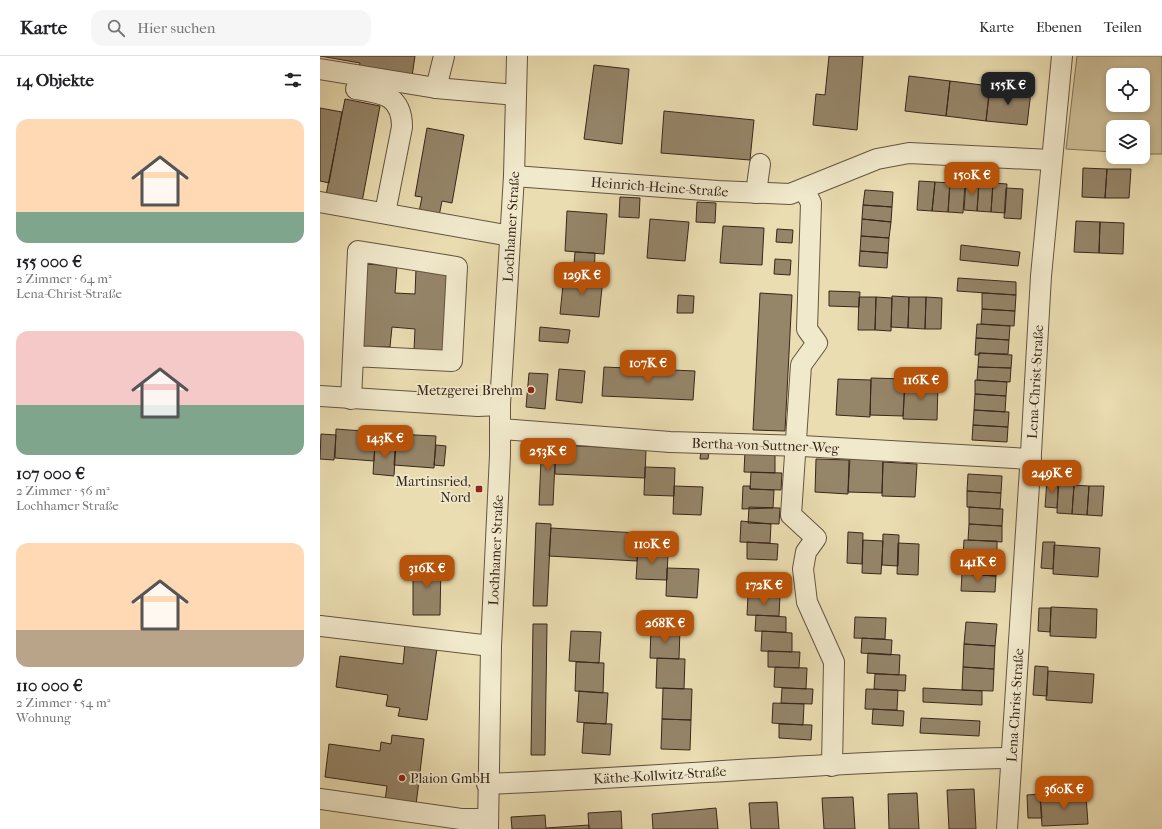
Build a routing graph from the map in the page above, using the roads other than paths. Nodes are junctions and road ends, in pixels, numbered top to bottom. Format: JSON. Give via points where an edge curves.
{"nodes":[{"id":1,"x":444,"y":56,"type":"edge"},
{"id":2,"x":517,"y":56,"type":"edge"},
{"id":3,"x":1062,"y":56,"type":"edge"},
{"id":4,"x":320,"y":69,"type":"edge"},
{"id":5,"x":320,"y":82,"type":"edge"},
{"id":6,"x":436,"y":88,"type":"junction"},
{"id":7,"x":515,"y":95,"type":"junction"},
{"id":8,"x":1051,"y":160,"type":"junction"},
{"id":9,"x":760,"y":164,"type":"dead end"},
{"id":10,"x":514,"y":176,"type":"junction"},
{"id":11,"x":804,"y":189,"type":"junction"},
{"id":12,"x":756,"y":193,"type":"junction"},
{"id":13,"x":320,"y":202,"type":"edge"},
{"id":14,"x":385,"y":213,"type":"junction"},
{"id":15,"x":510,"y":236,"type":"junction"},
{"id":16,"x":353,"y":356,"type":"junction"},
{"id":17,"x":320,"y":396,"type":"edge"},
{"id":18,"x":350,"y":399,"type":"junction"},
{"id":19,"x":500,"y":405,"type":"junction"},
{"id":20,"x":501,"y":428,"type":"junction"},
{"id":21,"x":795,"y":446,"type":"junction"},
{"id":22,"x":1031,"y":459,"type":"junction"},
{"id":23,"x":320,"y":626,"type":"edge"},
{"id":24,"x":491,"y":646,"type":"junction"},
{"id":25,"x":1011,"y":758,"type":"junction"},
{"id":26,"x":832,"y":766,"type":"junction"},
{"id":27,"x":487,"y":784,"type":"junction"},
{"id":28,"x":320,"y":799,"type":"edge"},
{"id":29,"x":488,"y":824,"type":"edge"},
{"id":30,"x":1007,"y":829,"type":"edge"}],
"edges":[{"from":1,"to":6,"type":"street"},
{"from":2,"to":7,"type":"street","name":"Lochhamer Straße"},
{"from":3,"to":8,"type":"street","name":"Lena-Christ-Straße"},
{"from":4,"to":6,"type":"street"},
{"from":5,"to":14,"type":"street","via":[[382,93],[396,104],[402,115],[402,127]]},
{"from":6,"to":7,"type":"street"},
{"from":7,"to":10,"type":"street","name":"Lochhamer Straße"},
{"from":8,"to":11,"type":"street","name":"Heinrich-Heine-Straße","via":[[909,153],[877,159]]},
{"from":8,"to":22,"type":"street","name":"Lena-Christ-Straße","via":[[1040,280]]},
{"from":9,"to":12,"type":"street"},
{"from":10,"to":12,"type":"street","name":"Heinrich-Heine-Straße"},
{"from":10,"to":15,"type":"street","name":"Lochhamer Straße"},
{"from":11,"to":12,"type":"street","name":"Heinrich-Heine-Straße","via":[[790,194]]},
{"from":11,"to":21,"type":"street","via":[[811,203],[807,329],[817,343],[800,365]]},
{"from":13,"to":14,"type":"street"},
{"from":14,"to":15,"type":"street"},
{"from":15,"to":19,"type":"street","name":"Lochhamer Straße"},
{"from":16,"to":16,"type":"street","via":[[358,251],[457,267],[452,361]]},
{"from":16,"to":18,"type":"street"},
{"from":17,"to":18,"type":"street"},
{"from":18,"to":19,"type":"street"},
{"from":19,"to":20,"type":"street","name":"Lochhamer Straße"},
{"from":20,"to":21,"type":"street","name":"Bertha-von-Suttner-Weg","via":[[670,442]]},
{"from":20,"to":24,"type":"street","name":"Lochhamer Straße"},
{"from":21,"to":22,"type":"street","name":"Bertha-von-Suttner-Weg"},
{"from":21,"to":26,"type":"street","via":[[791,515],[816,538],[806,552],[803,569],[807,602],[834,662]]},
{"from":22,"to":25,"type":"street","name":"Lena-Christ-Straße"},
{"from":23,"to":24,"type":"street"},
{"from":24,"to":27,"type":"street","name":"Lochhamer Straße"},
{"from":25,"to":26,"type":"street","name":"Käthe-Kollwitz-Straße","via":[[911,760]]},
{"from":25,"to":30,"type":"street","name":"Lena-Christ-Straße"},
{"from":26,"to":27,"type":"street","name":"Käthe-Kollwitz-Straße"},
{"from":27,"to":29,"type":"street","name":"Lochhamer Straße"},
{"from":28,"to":29,"type":"street"}]}
